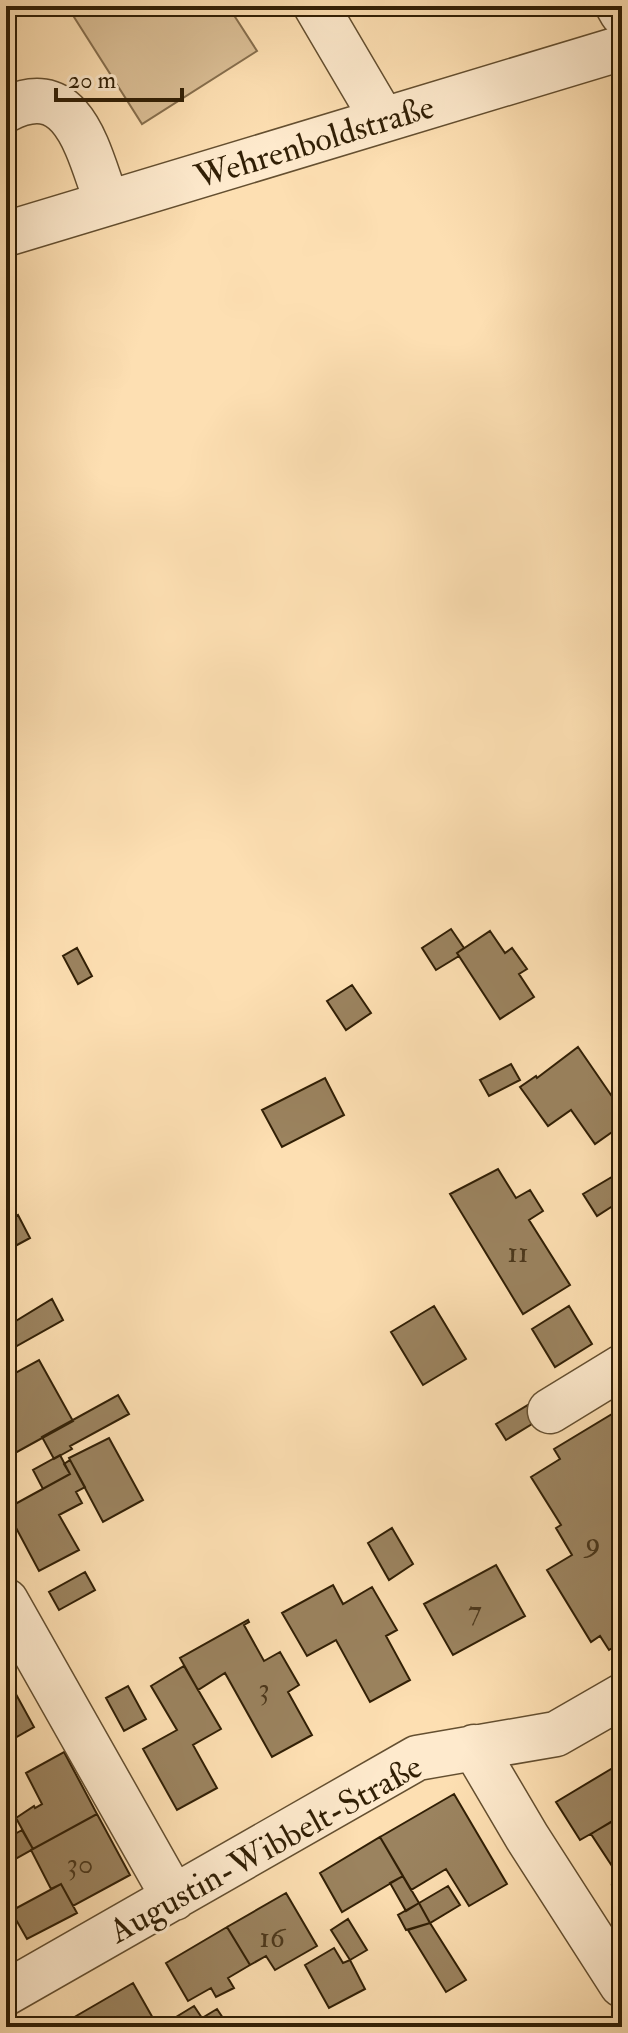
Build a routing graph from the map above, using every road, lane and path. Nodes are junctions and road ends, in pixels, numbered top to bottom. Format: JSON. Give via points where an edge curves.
{"nodes":[{"id":1,"x":316,"y":6,"type":"edge"},
{"id":2,"x":618,"y":6,"type":"edge"},
{"id":3,"x":622,"y":13,"type":"edge"},
{"id":4,"x":622,"y":48,"type":"edge"},
{"id":5,"x":6,"y":110,"type":"edge"},
{"id":6,"x":383,"y":120,"type":"junction"},
{"id":7,"x":107,"y":202,"type":"junction"},
{"id":8,"x":6,"y":234,"type":"edge"},
{"id":9,"x":622,"y":1367,"type":"edge"},
{"id":10,"x":550,"y":1411,"type":"dead end"},
{"id":11,"x":6,"y":1601,"type":"edge"},
{"id":12,"x":622,"y":1696,"type":"edge"},
{"id":13,"x":474,"y":1747,"type":"junction"},
{"id":14,"x":174,"y":1898,"type":"junction"},
{"id":15,"x":622,"y":1985,"type":"edge"},
{"id":16,"x":6,"y":1993,"type":"edge"}],
"edges":[{"from":1,"to":6,"type":"street"},
{"from":2,"to":3,"type":"street"},
{"from":4,"to":6,"type":"street","name":"Wehrenboldstraße"},
{"from":5,"to":7,"type":"street","via":[[38,101],[60,107],[75,121]]},
{"from":6,"to":7,"type":"street","name":"Wehrenboldstraße"},
{"from":7,"to":8,"type":"street","name":"Wehrenboldstraße"},
{"from":9,"to":10,"type":"street"},
{"from":11,"to":14,"type":"street"},
{"from":12,"to":13,"type":"street","name":"Augustin-Wibbelt-Straße","via":[[556,1734]]},
{"from":13,"to":14,"type":"street","name":"Augustin-Wibbelt-Straße","via":[[417,1758]]},
{"from":13,"to":15,"type":"street"},
{"from":14,"to":16,"type":"street","name":"Augustin-Wibbelt-Straße"}]}
